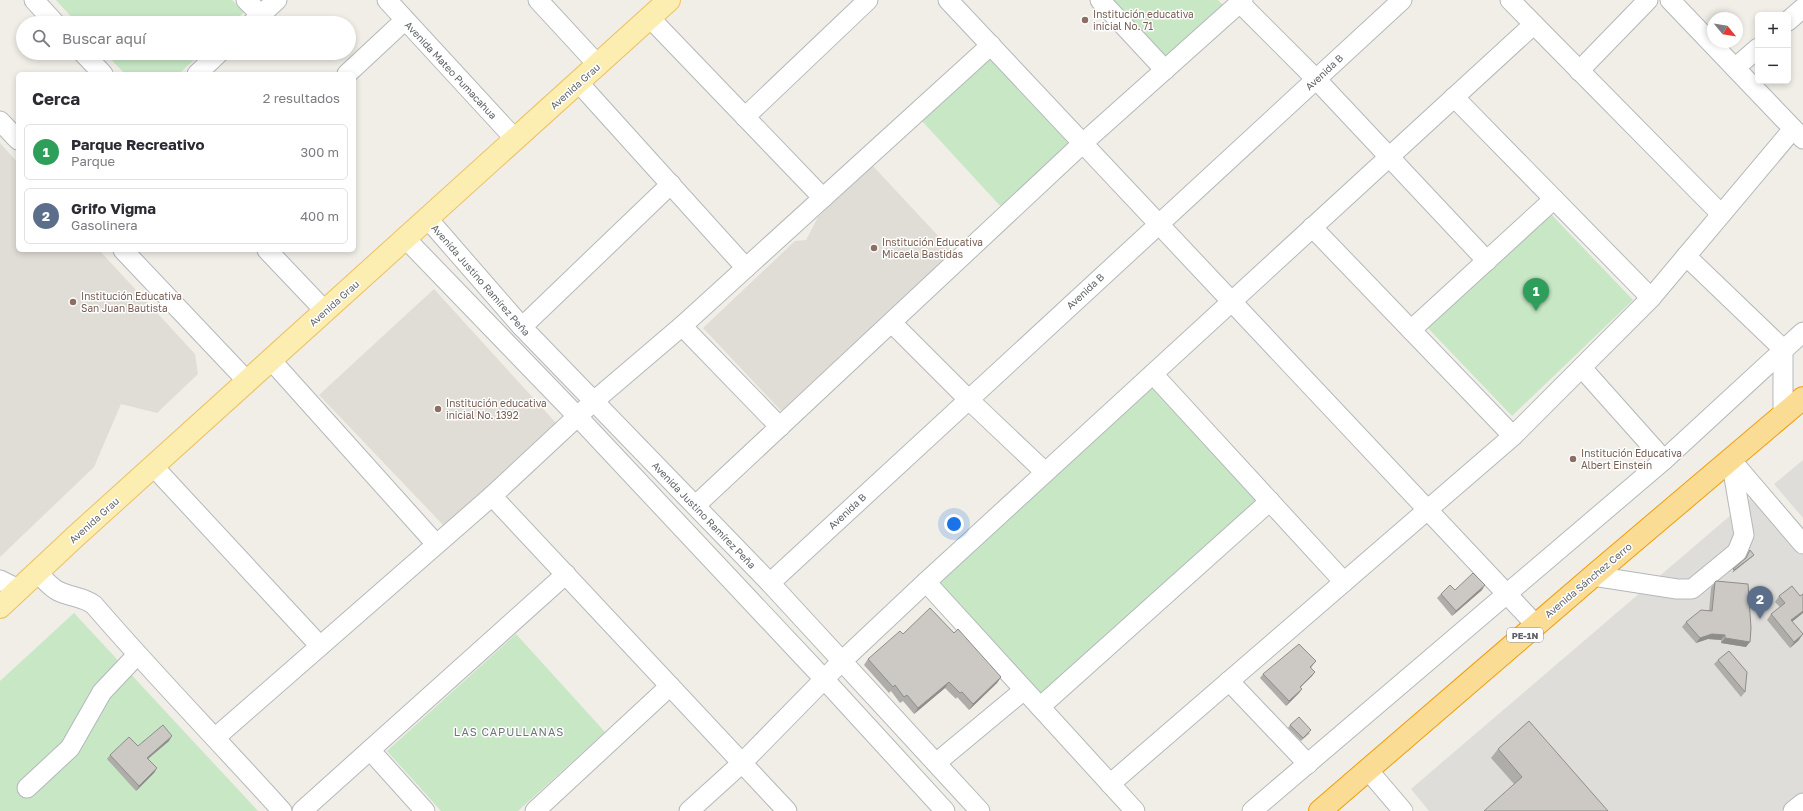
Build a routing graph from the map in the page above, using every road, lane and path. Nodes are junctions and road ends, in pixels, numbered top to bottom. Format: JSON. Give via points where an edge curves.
{"nodes":[{"id":1,"x":34,"y":0,"type":"edge"},
{"id":2,"x":246,"y":0,"type":"edge"},
{"id":3,"x":277,"y":0,"type":"edge"},
{"id":4,"x":387,"y":0,"type":"edge"},
{"id":5,"x":538,"y":0,"type":"edge"},
{"id":6,"x":669,"y":0,"type":"edge"},
{"id":7,"x":868,"y":0,"type":"edge"},
{"id":8,"x":948,"y":0,"type":"edge"},
{"id":9,"x":1100,"y":0,"type":"edge"},
{"id":10,"x":1402,"y":0,"type":"edge"},
{"id":11,"x":1510,"y":0,"type":"edge"},
{"id":12,"x":1648,"y":0,"type":"edge"},
{"id":13,"x":1670,"y":0,"type":"edge"},
{"id":14,"x":1242,"y":2,"type":"edge"},
{"id":15,"x":1803,"y":8,"type":"edge"},
{"id":16,"x":49,"y":16,"type":"edge"},
{"id":17,"x":254,"y":16,"type":"edge"},
{"id":18,"x":259,"y":16,"type":"edge"},
{"id":19,"x":650,"y":18,"type":"junction"},
{"id":20,"x":1791,"y":18,"type":"edge"},
{"id":21,"x":405,"y":20,"type":"junction"},
{"id":22,"x":1533,"y":25,"type":"junction"},
{"id":23,"x":991,"y":45,"type":"junction"},
{"id":24,"x":1755,"y":51,"type":"edge"},
{"id":25,"x":90,"y":60,"type":"edge"},
{"id":26,"x":212,"y":60,"type":"edge"},
{"id":27,"x":598,"y":65,"type":"junction"},
{"id":28,"x":1735,"y":68,"type":"junction"},
{"id":29,"x":1165,"y":70,"type":"junction"},
{"id":30,"x":1579,"y":71,"type":"junction"},
{"id":31,"x":101,"y":72,"type":"edge"},
{"id":32,"x":199,"y":72,"type":"edge"},
{"id":33,"x":349,"y":72,"type":"edge"},
{"id":34,"x":1316,"y":79,"type":"junction"},
{"id":35,"x":578,"y":82,"type":"junction"},
{"id":36,"x":1454,"y":97,"type":"junction"},
{"id":37,"x":745,"y":117,"type":"junction"},
{"id":38,"x":0,"y":121,"type":"edge"},
{"id":39,"x":1798,"y":134,"type":"edge"},
{"id":40,"x":16,"y":138,"type":"edge"},
{"id":41,"x":515,"y":139,"type":"junction"},
{"id":42,"x":1083,"y":143,"type":"junction"},
{"id":43,"x":1390,"y":156,"type":"junction"},
{"id":44,"x":671,"y":184,"type":"junction"},
{"id":45,"x":823,"y":198,"type":"junction"},
{"id":46,"x":1554,"y":199,"type":"junction"},
{"id":47,"x":1722,"y":214,"type":"junction"},
{"id":48,"x":428,"y":219,"type":"junction"},
{"id":49,"x":1159,"y":223,"type":"junction"},
{"id":50,"x":1312,"y":227,"type":"junction"},
{"id":51,"x":406,"y":239,"type":"junction"},
{"id":52,"x":125,"y":252,"type":"edge"},
{"id":53,"x":269,"y":252,"type":"edge"},
{"id":54,"x":1686,"y":256,"type":"junction"},
{"id":55,"x":1487,"y":261,"type":"junction"},
{"id":56,"x":746,"y":268,"type":"junction"},
{"id":57,"x":1651,"y":298,"type":"junction"},
{"id":58,"x":1232,"y":301,"type":"junction"},
{"id":59,"x":325,"y":311,"type":"junction"},
{"id":60,"x":892,"y":323,"type":"junction"},
{"id":61,"x":682,"y":326,"type":"junction"},
{"id":62,"x":522,"y":327,"type":"junction"},
{"id":63,"x":1411,"y":330,"type":"junction"},
{"id":64,"x":1803,"y":332,"type":"edge"},
{"id":65,"x":1783,"y":349,"type":"junction"},
{"id":66,"x":271,"y":360,"type":"junction"},
{"id":67,"x":1582,"y":368,"type":"junction"},
{"id":68,"x":1153,"y":374,"type":"junction"},
{"id":69,"x":247,"y":381,"type":"junction"},
{"id":70,"x":1803,"y":398,"type":"edge"},
{"id":71,"x":968,"y":399,"type":"junction"},
{"id":72,"x":594,"y":401,"type":"junction"},
{"id":73,"x":1783,"y":415,"type":"junction"},
{"id":74,"x":578,"y":416,"type":"junction"},
{"id":75,"x":780,"y":427,"type":"junction"},
{"id":76,"x":1513,"y":436,"type":"junction"},
{"id":77,"x":1664,"y":460,"type":"junction"},
{"id":78,"x":1731,"y":460,"type":"junction"},
{"id":79,"x":153,"y":466,"type":"junction"},
{"id":80,"x":1045,"y":472,"type":"junction"},
{"id":81,"x":492,"y":496,"type":"junction"},
{"id":82,"x":1270,"y":501,"type":"junction"},
{"id":83,"x":696,"y":505,"type":"junction"},
{"id":84,"x":1427,"y":509,"type":"junction"},
{"id":85,"x":436,"y":544,"type":"junction"},
{"id":86,"x":1803,"y":544,"type":"edge"},
{"id":87,"x":37,"y":572,"type":"junction"},
{"id":88,"x":566,"y":574,"type":"junction"},
{"id":89,"x":1593,"y":576,"type":"junction"},
{"id":90,"x":926,"y":582,"type":"junction"},
{"id":91,"x":1344,"y":582,"type":"junction"},
{"id":92,"x":770,"y":583,"type":"junction"},
{"id":93,"x":9,"y":585,"type":"edge"},
{"id":94,"x":1508,"y":594,"type":"junction"},
{"id":95,"x":0,"y":607,"type":"edge"},
{"id":96,"x":1536,"y":625,"type":"junction"},
{"id":97,"x":320,"y":646,"type":"junction"},
{"id":98,"x":137,"y":655,"type":"junction"},
{"id":99,"x":841,"y":662,"type":"junction"},
{"id":100,"x":824,"y":679,"type":"junction"},
{"id":101,"x":1228,"y":682,"type":"junction"},
{"id":102,"x":670,"y":686,"type":"junction"},
{"id":103,"x":1024,"y":690,"type":"junction"},
{"id":104,"x":1040,"y":707,"type":"junction"},
{"id":105,"x":216,"y":737,"type":"junction"},
{"id":106,"x":370,"y":750,"type":"junction"},
{"id":107,"x":742,"y":763,"type":"junction"},
{"id":108,"x":936,"y":763,"type":"junction"},
{"id":109,"x":1308,"y":764,"type":"junction"},
{"id":110,"x":1368,"y":770,"type":"junction"},
{"id":111,"x":1110,"y":784,"type":"junction"},
{"id":112,"x":27,"y":788,"type":"dead end"},
{"id":113,"x":1803,"y":803,"type":"edge"},
{"id":114,"x":282,"y":811,"type":"edge"},
{"id":115,"x":302,"y":811,"type":"edge"},
{"id":116,"x":426,"y":811,"type":"edge"},
{"id":117,"x":535,"y":811,"type":"edge"},
{"id":118,"x":689,"y":811,"type":"edge"},
{"id":119,"x":787,"y":811,"type":"edge"},
{"id":120,"x":945,"y":811,"type":"edge"},
{"id":121,"x":980,"y":811,"type":"edge"},
{"id":122,"x":1135,"y":811,"type":"edge"},
{"id":123,"x":1252,"y":811,"type":"edge"},
{"id":124,"x":1320,"y":811,"type":"edge"},
{"id":125,"x":1403,"y":811,"type":"edge"},
{"id":126,"x":1793,"y":811,"type":"edge"}],
"edges":[{"from":1,"to":16,"type":"street"},
{"from":2,"to":17,"type":"street"},
{"from":3,"to":18,"type":"street"},
{"from":4,"to":21,"type":"street","name":"Avenida Mateo Pumacahua"},
{"from":5,"to":27,"type":"street"},
{"from":6,"to":19,"type":"main road","name":"Avenida Grau"},
{"from":7,"to":37,"type":"street"},
{"from":8,"to":23,"type":"street"},
{"from":9,"to":29,"type":"street"},
{"from":10,"to":34,"type":"street","name":"Avenida B"},
{"from":11,"to":22,"type":"street"},
{"from":12,"to":30,"type":"street"},
{"from":13,"to":28,"type":"street"},
{"from":14,"to":29,"type":"street"},
{"from":14,"to":34,"type":"street"},
{"from":15,"to":20,"type":"street"},
{"from":19,"to":27,"type":"main road","name":"Avenida Grau"},
{"from":19,"to":37,"type":"street"},
{"from":21,"to":33,"type":"street"},
{"from":21,"to":41,"type":"street","name":"Avenida Mateo Pumacahua"},
{"from":22,"to":30,"type":"street"},
{"from":22,"to":36,"type":"street"},
{"from":23,"to":42,"type":"street"},
{"from":23,"to":45,"type":"street"},
{"from":24,"to":28,"type":"street"},
{"from":25,"to":31,"type":"street"},
{"from":26,"to":32,"type":"street"},
{"from":27,"to":35,"type":"main road","name":"Avenida Grau"},
{"from":28,"to":39,"type":"street"},
{"from":29,"to":42,"type":"street"},
{"from":30,"to":47,"type":"street"},
{"from":34,"to":43,"type":"street"},
{"from":34,"to":49,"type":"street","name":"Avenida B"},
{"from":35,"to":41,"type":"main road","name":"Avenida Grau"},
{"from":35,"to":44,"type":"street"},
{"from":36,"to":43,"type":"street"},
{"from":36,"to":46,"type":"street"},
{"from":37,"to":45,"type":"street"},
{"from":38,"to":40,"type":"street"},
{"from":39,"to":47,"type":"street"},
{"from":41,"to":48,"type":"main road","name":"Avenida Grau"},
{"from":42,"to":49,"type":"street"},
{"from":42,"to":60,"type":"street"},
{"from":43,"to":50,"type":"street"},
{"from":43,"to":55,"type":"street"},
{"from":44,"to":56,"type":"street"},
{"from":44,"to":62,"type":"street"},
{"from":45,"to":56,"type":"street"},
{"from":46,"to":55,"type":"street"},
{"from":46,"to":57,"type":"street"},
{"from":47,"to":54,"type":"street"},
{"from":48,"to":51,"type":"main road","name":"Avenida Grau"},
{"from":48,"to":62,"type":"street","name":"Avenida Justino Ramírez Peña"},
{"from":49,"to":58,"type":"street"},
{"from":49,"to":71,"type":"street","name":"Avenida B"},
{"from":50,"to":58,"type":"street"},
{"from":50,"to":63,"type":"street"},
{"from":51,"to":59,"type":"main road","name":"Avenida Grau"},
{"from":51,"to":74,"type":"street"},
{"from":52,"to":69,"type":"street"},
{"from":53,"to":59,"type":"street"},
{"from":54,"to":57,"type":"street"},
{"from":54,"to":65,"type":"street"},
{"from":55,"to":63,"type":"street"},
{"from":56,"to":61,"type":"street"},
{"from":57,"to":67,"type":"street"},
{"from":58,"to":68,"type":"street"},
{"from":58,"to":84,"type":"street"},
{"from":59,"to":66,"type":"main road","name":"Avenida Grau"},
{"from":60,"to":71,"type":"street"},
{"from":60,"to":75,"type":"street"},
{"from":61,"to":72,"type":"street"},
{"from":61,"to":75,"type":"street"},
{"from":62,"to":72,"type":"street","name":"Avenida Justino Ramírez Peña"},
{"from":63,"to":76,"type":"street"},
{"from":64,"to":65,"type":"street"},
{"from":65,"to":73,"type":"street"},
{"from":65,"to":77,"type":"street"},
{"from":66,"to":69,"type":"main road","name":"Avenida Grau"},
{"from":66,"to":85,"type":"street"},
{"from":67,"to":76,"type":"street"},
{"from":67,"to":77,"type":"street"},
{"from":68,"to":80,"type":"street"},
{"from":68,"to":82,"type":"street"},
{"from":69,"to":79,"type":"main road","name":"Avenida Grau"},
{"from":70,"to":73,"type":"highway","name":"Avenida Sánchez Cerro","number":"PE-1N"},
{"from":71,"to":80,"type":"street"},
{"from":71,"to":92,"type":"street","name":"Avenida B"},
{"from":72,"to":74,"type":"street"},
{"from":72,"to":83,"type":"street","name":"Avenida Justino Ramírez Peña"},
{"from":73,"to":78,"type":"highway","name":"Avenida Sánchez Cerro","number":"PE-1N"},
{"from":74,"to":81,"type":"street"},
{"from":74,"to":100,"type":"street"},
{"from":75,"to":83,"type":"street"},
{"from":76,"to":84,"type":"street"},
{"from":77,"to":94,"type":"street"},
{"from":78,"to":86,"type":"street"},
{"from":78,"to":89,"type":"highway","name":"Avenida Sánchez Cerro","number":"PE-1N"},
{"from":78,"to":89,"type":"street","via":[[1744,534],[1737,552],[1692,589],[1677,590]]},
{"from":79,"to":87,"type":"main road","name":"Avenida Grau"},
{"from":79,"to":97,"type":"street"},
{"from":80,"to":90,"type":"street"},
{"from":81,"to":85,"type":"street"},
{"from":81,"to":88,"type":"street"},
{"from":82,"to":91,"type":"street"},
{"from":82,"to":104,"type":"street"},
{"from":83,"to":92,"type":"street","name":"Avenida Justino Ramírez Peña"},
{"from":84,"to":91,"type":"street"},
{"from":84,"to":94,"type":"street"},
{"from":85,"to":97,"type":"street"},
{"from":87,"to":93,"type":"main road","name":"Avenida Grau"},
{"from":87,"to":98,"type":"street","via":[[57,591],[88,600]]},
{"from":88,"to":102,"type":"street"},
{"from":88,"to":106,"type":"street"},
{"from":89,"to":96,"type":"highway","name":"Avenida Sánchez Cerro","number":"PE-1N"},
{"from":90,"to":99,"type":"street"},
{"from":90,"to":103,"type":"street"},
{"from":91,"to":101,"type":"street"},
{"from":92,"to":99,"type":"street","name":"Avenida Justino Ramírez Peña"},
{"from":93,"to":95,"type":"main road","name":"Avenida Grau"},
{"from":94,"to":96,"type":"street"},
{"from":94,"to":109,"type":"street"},
{"from":96,"to":110,"type":"highway","name":"Avenida Sánchez Cerro","number":"PE-1N"},
{"from":97,"to":105,"type":"street"},
{"from":98,"to":105,"type":"street"},
{"from":98,"to":112,"type":"street","via":[[102,692],[70,748]]},
{"from":99,"to":100,"type":"street"},
{"from":99,"to":108,"type":"street","name":"Avenida Justino Ramírez Peña"},
{"from":100,"to":107,"type":"street"},
{"from":100,"to":120,"type":"street"},
{"from":101,"to":109,"type":"street"},
{"from":101,"to":111,"type":"street"},
{"from":102,"to":107,"type":"street"},
{"from":102,"to":117,"type":"street"},
{"from":103,"to":104,"type":"street"},
{"from":103,"to":108,"type":"street"},
{"from":104,"to":111,"type":"street"},
{"from":105,"to":114,"type":"street"},
{"from":106,"to":115,"type":"street"},
{"from":106,"to":116,"type":"street"},
{"from":107,"to":118,"type":"street"},
{"from":107,"to":119,"type":"street"},
{"from":108,"to":121,"type":"street","name":"Avenida Justino Ramírez Peña"},
{"from":109,"to":123,"type":"street"},
{"from":110,"to":124,"type":"highway","name":"Avenida Sánchez Cerro","number":"PE-1N"},
{"from":110,"to":125,"type":"street"},
{"from":111,"to":122,"type":"street"},
{"from":113,"to":126,"type":"street"}]}
